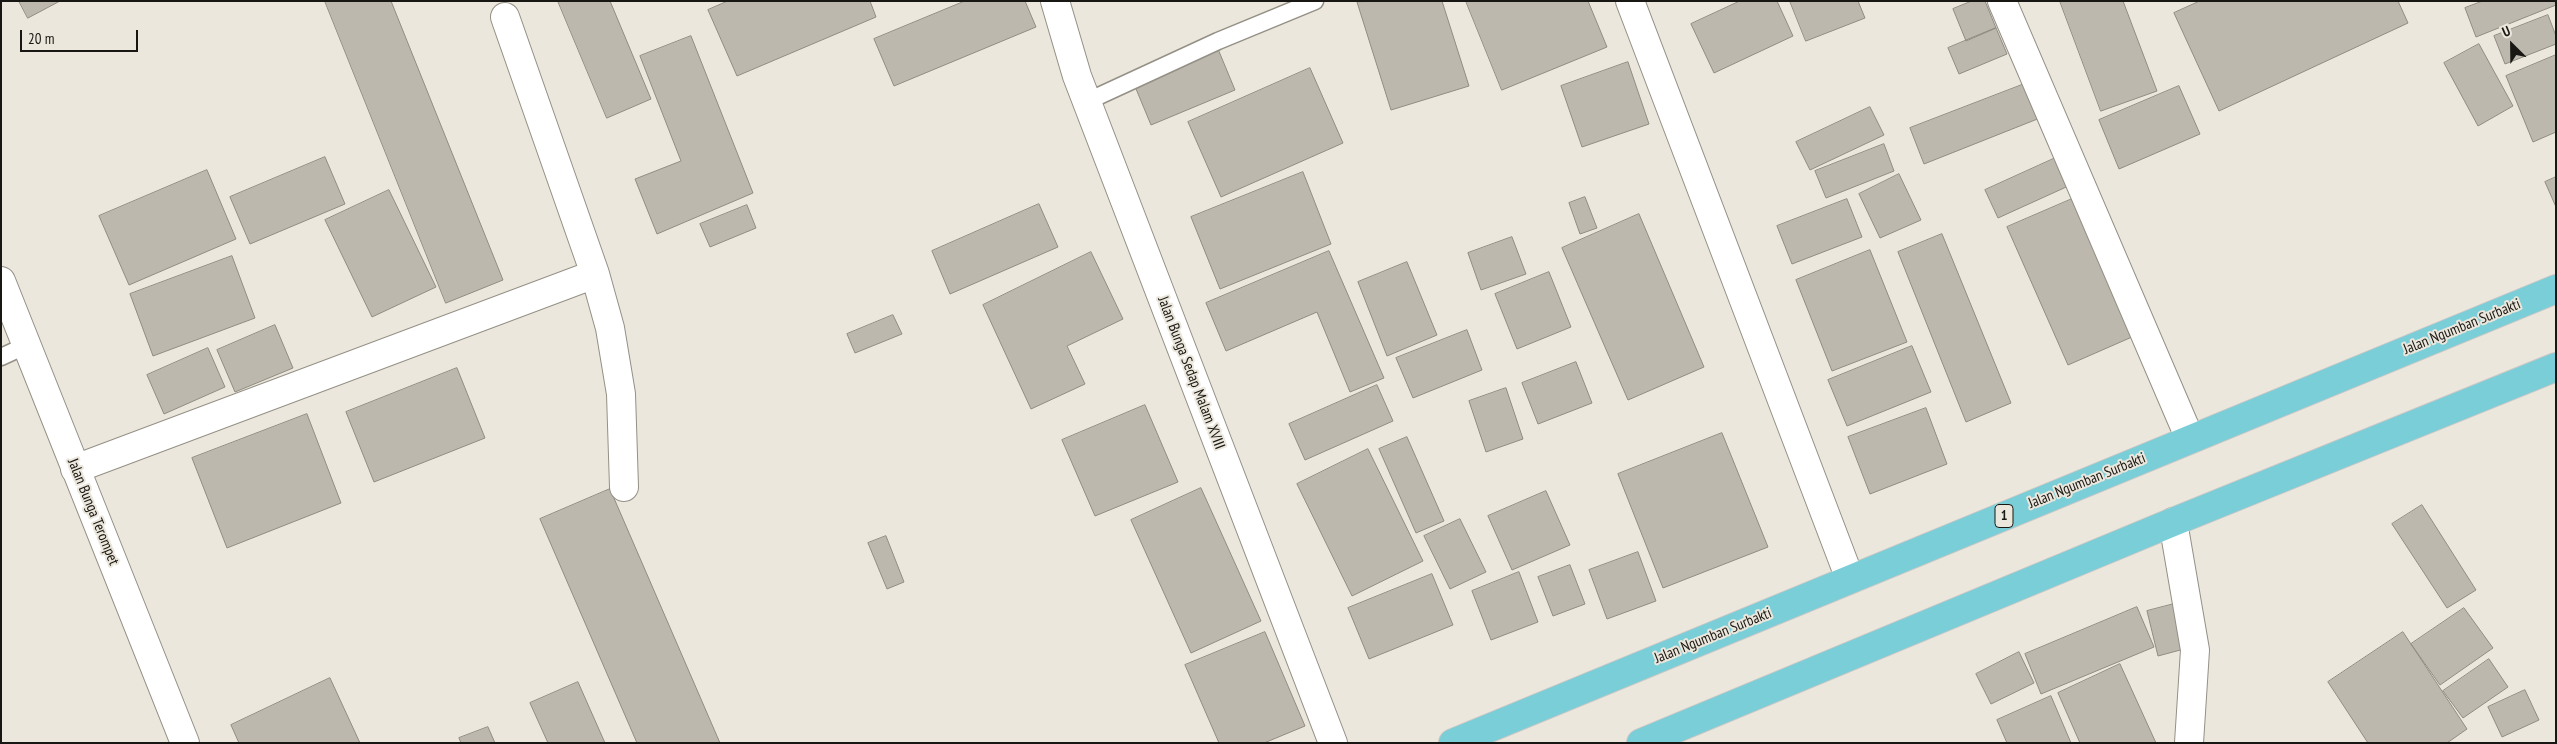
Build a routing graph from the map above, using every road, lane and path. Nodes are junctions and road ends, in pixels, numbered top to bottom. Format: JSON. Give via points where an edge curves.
{"nodes":[{"id":1,"x":1054,"y":1,"type":"edge"},
{"id":2,"x":1315,"y":1,"type":"edge"},
{"id":3,"x":1630,"y":1,"type":"edge"},
{"id":4,"x":2002,"y":1,"type":"edge"},
{"id":5,"x":505,"y":17,"type":"dead end"},
{"id":6,"x":1088,"y":101,"type":"junction"},
{"id":7,"x":595,"y":274,"type":"junction"},
{"id":8,"x":1,"y":281,"type":"edge"},
{"id":9,"x":2556,"y":289,"type":"edge"},
{"id":10,"x":27,"y":346,"type":"junction"},
{"id":11,"x":1,"y":357,"type":"edge"},
{"id":12,"x":2556,"y":367,"type":"edge"},
{"id":13,"x":2190,"y":439,"type":"junction"},
{"id":14,"x":75,"y":469,"type":"junction"},
{"id":15,"x":624,"y":487,"type":"dead end"},
{"id":16,"x":2173,"y":522,"type":"junction"},
{"id":17,"x":1850,"y":579,"type":"junction"},
{"id":18,"x":185,"y":743,"type":"edge"},
{"id":19,"x":1333,"y":743,"type":"edge"},
{"id":20,"x":1453,"y":743,"type":"edge"},
{"id":21,"x":1641,"y":743,"type":"edge"},
{"id":22,"x":2189,"y":743,"type":"edge"}],
"edges":[{"from":1,"to":6,"type":"street","name":"Jalan Bunga Sedap Malam XVIII"},
{"from":2,"to":6,"type":"lane"},
{"from":3,"to":17,"type":"street"},
{"from":4,"to":13,"type":"street"},
{"from":5,"to":7,"type":"street"},
{"from":6,"to":19,"type":"street","name":"Jalan Bunga Sedap Malam XVIII"},
{"from":7,"to":14,"type":"street"},
{"from":7,"to":15,"type":"street","via":[[610,328],[621,394]]},
{"from":8,"to":10,"type":"street","name":"Jalan Bunga Terompet"},
{"from":9,"to":13,"type":"highway","name":"Jalan Ngumban Surbakti","number":"1"},
{"from":10,"to":11,"type":"lane"},
{"from":10,"to":14,"type":"street","name":"Jalan Bunga Terompet"},
{"from":12,"to":16,"type":"highway"},
{"from":13,"to":17,"type":"highway","name":"Jalan Ngumban Surbakti","number":"1"},
{"from":14,"to":18,"type":"street","name":"Jalan Bunga Terompet"},
{"from":16,"to":21,"type":"highway"},
{"from":16,"to":22,"type":"street","via":[[2195,650]]},
{"from":17,"to":20,"type":"highway","name":"Jalan Ngumban Surbakti","number":"1"}]}
